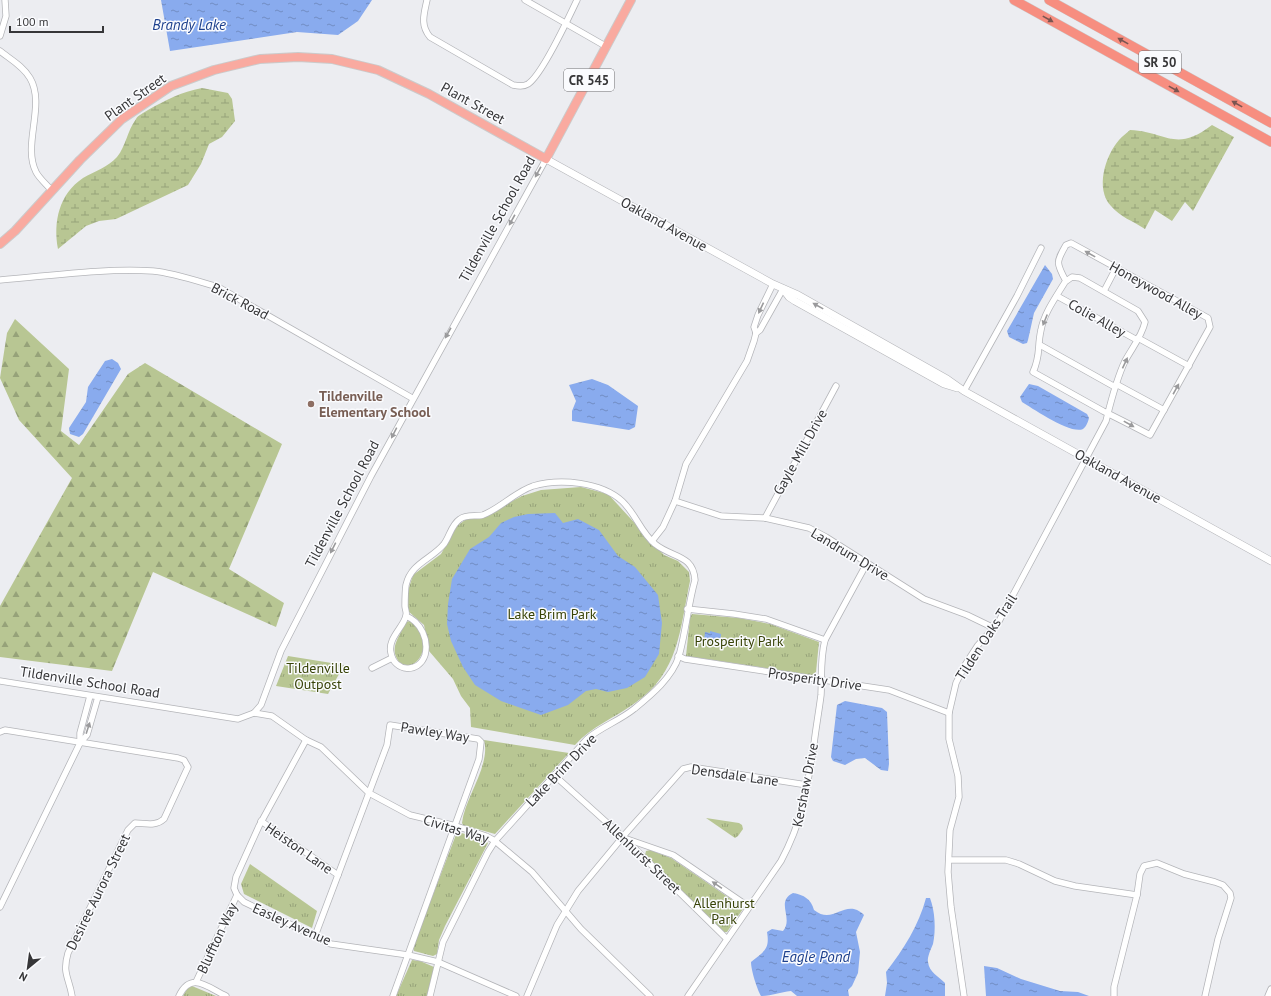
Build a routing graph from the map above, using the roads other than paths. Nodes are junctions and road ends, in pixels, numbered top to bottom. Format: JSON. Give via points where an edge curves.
{"nodes":[{"id":1,"x":5,"y":0,"type":"edge"},
{"id":2,"x":427,"y":0,"type":"edge"},
{"id":3,"x":525,"y":0,"type":"edge"},
{"id":4,"x":577,"y":0,"type":"edge"},
{"id":5,"x":631,"y":0,"type":"edge"},
{"id":6,"x":1014,"y":0,"type":"edge"},
{"id":7,"x":1049,"y":0,"type":"edge"},
{"id":8,"x":567,"y":22,"type":"junction"},
{"id":9,"x":0,"y":36,"type":"edge"},
{"id":10,"x":607,"y":47,"type":"junction"},
{"id":11,"x":0,"y":51,"type":"edge"},
{"id":12,"x":1271,"y":123,"type":"edge"},
{"id":13,"x":1271,"y":142,"type":"edge"},
{"id":14,"x":546,"y":159,"type":"junction"},
{"id":15,"x":52,"y":191,"type":"junction"},
{"id":16,"x":0,"y":244,"type":"edge"},
{"id":17,"x":1041,"y":248,"type":"dead end"},
{"id":18,"x":1116,"y":268,"type":"junction"},
{"id":19,"x":0,"y":280,"type":"edge"},
{"id":20,"x":1066,"y":281,"type":"junction"},
{"id":21,"x":773,"y":284,"type":"junction"},
{"id":22,"x":783,"y":289,"type":"junction"},
{"id":23,"x":1104,"y":292,"type":"junction"},
{"id":24,"x":1057,"y":296,"type":"junction"},
{"id":25,"x":756,"y":333,"type":"junction"},
{"id":26,"x":1137,"y":339,"type":"junction"},
{"id":27,"x":1040,"y":345,"type":"junction"},
{"id":28,"x":1189,"y":366,"type":"junction"},
{"id":29,"x":1116,"y":385,"type":"junction"},
{"id":30,"x":836,"y":386,"type":"dead end"},
{"id":31,"x":964,"y":391,"type":"junction"},
{"id":32,"x":412,"y":398,"type":"junction"},
{"id":33,"x":1164,"y":410,"type":"junction"},
{"id":34,"x":1108,"y":413,"type":"junction"},
{"id":35,"x":1086,"y":458,"type":"junction"},
{"id":36,"x":675,"y":501,"type":"junction"},
{"id":37,"x":765,"y":518,"type":"junction"},
{"id":38,"x":652,"y":541,"type":"junction"},
{"id":39,"x":1271,"y":561,"type":"edge"},
{"id":40,"x":867,"y":563,"type":"junction"},
{"id":41,"x":687,"y":609,"type":"junction"},
{"id":42,"x":406,"y":616,"type":"junction"},
{"id":43,"x":994,"y":628,"type":"junction"},
{"id":44,"x":825,"y":640,"type":"junction"},
{"id":45,"x":678,"y":656,"type":"junction"},
{"id":46,"x":392,"y":658,"type":"junction"},
{"id":47,"x":372,"y":668,"type":"dead end"},
{"id":48,"x":821,"y":680,"type":"junction"},
{"id":49,"x":0,"y":681,"type":"edge"},
{"id":50,"x":90,"y":696,"type":"junction"},
{"id":51,"x":98,"y":697,"type":"junction"},
{"id":52,"x":254,"y":713,"type":"junction"},
{"id":53,"x":949,"y":713,"type":"junction"},
{"id":54,"x":0,"y":732,"type":"edge"},
{"id":55,"x":306,"y":740,"type":"junction"},
{"id":56,"x":80,"y":743,"type":"junction"},
{"id":57,"x":554,"y":775,"type":"junction"},
{"id":58,"x":807,"y":785,"type":"junction"},
{"id":59,"x":369,"y":793,"type":"junction"},
{"id":60,"x":261,"y":821,"type":"junction"},
{"id":61,"x":456,"y":826,"type":"junction"},
{"id":62,"x":624,"y":838,"type":"junction"},
{"id":63,"x":495,"y":841,"type":"junction"},
{"id":64,"x":949,"y":860,"type":"junction"},
{"id":65,"x":338,"y":875,"type":"junction"},
{"id":66,"x":237,"y":895,"type":"junction"},
{"id":67,"x":1136,"y":895,"type":"junction"},
{"id":68,"x":0,"y":907,"type":"edge"},
{"id":69,"x":749,"y":907,"type":"junction"},
{"id":70,"x":566,"y":910,"type":"junction"},
{"id":71,"x":314,"y":936,"type":"junction"},
{"id":72,"x":728,"y":939,"type":"junction"},
{"id":73,"x":408,"y":955,"type":"junction"},
{"id":74,"x":438,"y":962,"type":"junction"},
{"id":75,"x":196,"y":982,"type":"junction"},
{"id":76,"x":1271,"y":989,"type":"edge"},
{"id":77,"x":72,"y":996,"type":"edge"},
{"id":78,"x":179,"y":996,"type":"edge"},
{"id":79,"x":226,"y":996,"type":"edge"},
{"id":80,"x":392,"y":996,"type":"edge"},
{"id":81,"x":430,"y":996,"type":"edge"},
{"id":82,"x":516,"y":996,"type":"edge"},
{"id":83,"x":527,"y":996,"type":"edge"},
{"id":84,"x":650,"y":996,"type":"edge"},
{"id":85,"x":688,"y":996,"type":"edge"},
{"id":86,"x":964,"y":996,"type":"edge"},
{"id":87,"x":1114,"y":996,"type":"edge"},
{"id":88,"x":1205,"y":996,"type":"edge"},
{"id":89,"x":1268,"y":996,"type":"edge"}],
"edges":[{"from":1,"to":9,"type":"street","via":[[6,16]]},
{"from":2,"to":8,"type":"street","via":[[423,20],[425,31],[430,37],[513,85],[528,84],[536,76]]},
{"from":3,"to":8,"type":"street"},
{"from":4,"to":8,"type":"street"},
{"from":5,"to":10,"type":"main road","name":"Tildenville School Road","number":"CR 545"},
{"from":6,"to":13,"type":"highway","number":"SR 50","one_way":true},
{"from":12,"to":7,"type":"highway","number":"SR 50","one_way":true},
{"from":8,"to":10,"type":"street"},
{"from":10,"to":14,"type":"main road","name":"Tildenville School Road","number":"CR 545"},
{"from":11,"to":15,"type":"street","via":[[20,66],[30,78],[36,99],[32,158],[36,172]]},
{"from":14,"to":15,"type":"main road","name":"Plant Street","via":[[429,94],[378,70],[332,59],[267,59],[214,70],[171,86],[122,119]]},
{"from":14,"to":21,"type":"street","name":"Oakland Avenue"},
{"from":14,"to":32,"type":"street","name":"Tildenville School Road","one_way":true},
{"from":15,"to":16,"type":"main road","name":"Plant Street"},
{"from":17,"to":31,"type":"street","via":[[1018,296]]},
{"from":18,"to":20,"type":"street","name":"Honeywood Alley","one_way":true,"via":[[1071,243],[1066,245],[1057,261]]},
{"from":18,"to":23,"type":"street"},
{"from":18,"to":28,"type":"street","name":"Honeywood Alley","via":[[1208,318],[1210,327]]},
{"from":19,"to":32,"type":"street","name":"Brick Road","via":[[105,271],[154,271],[218,287]]},
{"from":20,"to":23,"type":"street","name":"Tilden Oaks Trail","via":[[1072,277],[1080,278]]},
{"from":20,"to":24,"type":"street"},
{"from":21,"to":22,"type":"street","name":"Oakland Avenue"},
{"from":21,"to":25,"type":"street","one_way":true,"via":[[754,327]]},
{"from":22,"to":25,"type":"street"},
{"from":22,"to":31,"type":"street","name":"Oakland Avenue","via":[[798,295]]},
{"from":23,"to":26,"type":"street","name":"Tilden Oaks Trail","via":[[1138,310],[1142,315],[1145,322]]},
{"from":24,"to":26,"type":"street","name":"Colie Alley"},
{"from":24,"to":27,"type":"street","one_way":true,"via":[[1041,330]]},
{"from":25,"to":36,"type":"street","via":[[747,361],[686,464]]},
{"from":26,"to":28,"type":"street","name":"Colie Alley"},
{"from":29,"to":26,"type":"street","name":"Tilden Oaks Trail","one_way":true},
{"from":27,"to":29,"type":"street"},
{"from":27,"to":34,"type":"street","via":[[1038,361],[1033,372]]},
{"from":33,"to":28,"type":"street","name":"Honeywood Alley","one_way":true},
{"from":29,"to":33,"type":"street"},
{"from":29,"to":34,"type":"street","name":"Tilden Oaks Trail"},
{"from":30,"to":37,"type":"street","name":"Gayle Mill Drive"},
{"from":31,"to":35,"type":"street","name":"Oakland Avenue"},
{"from":32,"to":52,"type":"street","name":"Tildenville School Road","one_way":true,"via":[[281,651],[261,705]]},
{"from":34,"to":33,"type":"street","name":"Honeywood Alley","one_way":true,"via":[[1150,435]]},
{"from":34,"to":35,"type":"street","name":"Tilden Oaks Trail"},
{"from":35,"to":39,"type":"street","name":"Oakland Avenue"},
{"from":35,"to":43,"type":"street","name":"Tilden Oaks Trail"},
{"from":36,"to":37,"type":"street","name":"Landrum Drive","via":[[721,516]]},
{"from":36,"to":38,"type":"street","via":[[663,527]]},
{"from":37,"to":40,"type":"street","name":"Landrum Drive","via":[[809,528]]},
{"from":38,"to":41,"type":"street","name":"Lake Brim Drive","via":[[667,552],[689,562],[694,570]]},
{"from":38,"to":42,"type":"street","name":"Lake Brim Drive","via":[[632,511],[610,492],[595,486],[575,483],[533,486],[482,515],[460,519],[450,530],[447,541],[439,550],[413,569],[405,591]]},
{"from":40,"to":43,"type":"street","name":"Landrum Drive","via":[[924,599]]},
{"from":40,"to":44,"type":"street"},
{"from":41,"to":44,"type":"street","via":[[766,619]]},
{"from":41,"to":45,"type":"street","name":"Lake Brim Drive"},
{"from":42,"to":46,"type":"street","via":[[392,641]]},
{"from":42,"to":46,"type":"street","via":[[412,618],[425,635],[427,646],[424,657],[413,669],[399,666]]},
{"from":43,"to":53,"type":"street","name":"Tilden Oaks Trail","via":[[978,645],[965,665],[956,683]]},
{"from":44,"to":48,"type":"street"},
{"from":45,"to":48,"type":"street","name":"Prosperity Drive"},
{"from":45,"to":57,"type":"street","name":"Lake Brim Drive","via":[[672,670],[647,698],[619,720],[593,735]]},
{"from":46,"to":47,"type":"street"},
{"from":48,"to":53,"type":"street","name":"Prosperity Drive","via":[[889,690]]},
{"from":48,"to":58,"type":"street","name":"Kershaw Drive"},
{"from":49,"to":50,"type":"street","name":"Tildenville School Road"},
{"from":50,"to":51,"type":"street","name":"Tildenville School Road"},
{"from":50,"to":56,"type":"street","via":[[80,733]]},
{"from":51,"to":52,"type":"street","name":"Tildenville School Road","via":[[238,718]]},
{"from":56,"to":51,"type":"street","one_way":true,"via":[[87,734]]},
{"from":52,"to":55,"type":"street","name":"Civitas Way","via":[[272,716]]},
{"from":53,"to":64,"type":"street","name":"Tilden Oaks Trail","via":[[949,739],[958,776],[959,797],[950,830]]},
{"from":54,"to":56,"type":"street","via":[[5,730]]},
{"from":55,"to":59,"type":"street","name":"Civitas Way","via":[[321,747]]},
{"from":55,"to":60,"type":"street","name":"Easley Avenue"},
{"from":56,"to":68,"type":"street"},
{"from":56,"to":77,"type":"street","name":"Desiree Aurora Street","via":[[178,758],[184,760],[188,767],[164,819],[152,825],[135,823],[128,830],[68,953],[66,976]]},
{"from":57,"to":62,"type":"street","name":"Allenhurst Street"},
{"from":57,"to":63,"type":"street","name":"Lake Brim Drive"},
{"from":58,"to":62,"type":"street","name":"Densdale Lane","via":[[685,768]]},
{"from":58,"to":69,"type":"street","name":"Kershaw Drive","via":[[794,837],[781,861]]},
{"from":59,"to":61,"type":"street","name":"Civitas Way","via":[[410,815]]},
{"from":59,"to":61,"type":"street","name":"Pawley Way","via":[[387,745],[390,725],[478,739],[481,742],[479,759]]},
{"from":59,"to":65,"type":"street","name":"Pawley Way"},
{"from":60,"to":65,"type":"street","name":"Heiston Lane"},
{"from":60,"to":66,"type":"street","name":"Easley Avenue","via":[[236,877],[234,888]]},
{"from":61,"to":63,"type":"street","name":"Civitas Way"},
{"from":61,"to":73,"type":"street","name":"Pawley Way"},
{"from":69,"to":62,"type":"street","one_way":true,"via":[[673,855]]},
{"from":62,"to":70,"type":"street","via":[[578,891]]},
{"from":62,"to":72,"type":"street","name":"Allenhurst Street"},
{"from":63,"to":70,"type":"street","name":"Civitas Way","via":[[532,872]]},
{"from":63,"to":74,"type":"street","name":"Lake Brim Drive","via":[[446,933]]},
{"from":64,"to":67,"type":"street","via":[[1006,860],[1055,881]]},
{"from":64,"to":86,"type":"street","name":"Tilden Oaks Trail","via":[[951,907]]},
{"from":65,"to":71,"type":"street","name":"Pawley Way"},
{"from":66,"to":71,"type":"street","name":"Easley Avenue","via":[[244,902]]},
{"from":66,"to":75,"type":"street","name":"Bluffton Way"},
{"from":67,"to":87,"type":"street"},
{"from":67,"to":88,"type":"street","via":[[1144,866],[1157,863],[1219,884],[1230,893],[1231,898],[1218,939]]},
{"from":69,"to":72,"type":"street","name":"Kershaw Drive"},
{"from":70,"to":83,"type":"street","via":[[545,951]]},
{"from":70,"to":84,"type":"street","name":"Civitas Way","via":[[581,929]]},
{"from":71,"to":73,"type":"street","name":"Easley Avenue","via":[[331,944]]},
{"from":72,"to":85,"type":"street","name":"Kershaw Drive"},
{"from":73,"to":74,"type":"street","name":"Easley Avenue"},
{"from":73,"to":80,"type":"street","name":"Pawley Way"},
{"from":74,"to":81,"type":"street","name":"Lake Brim Drive"},
{"from":74,"to":82,"type":"street","name":"Easley Avenue"},
{"from":75,"to":78,"type":"street","via":[[183,987]]},
{"from":75,"to":79,"type":"street"},
{"from":76,"to":89,"type":"street"}]}
